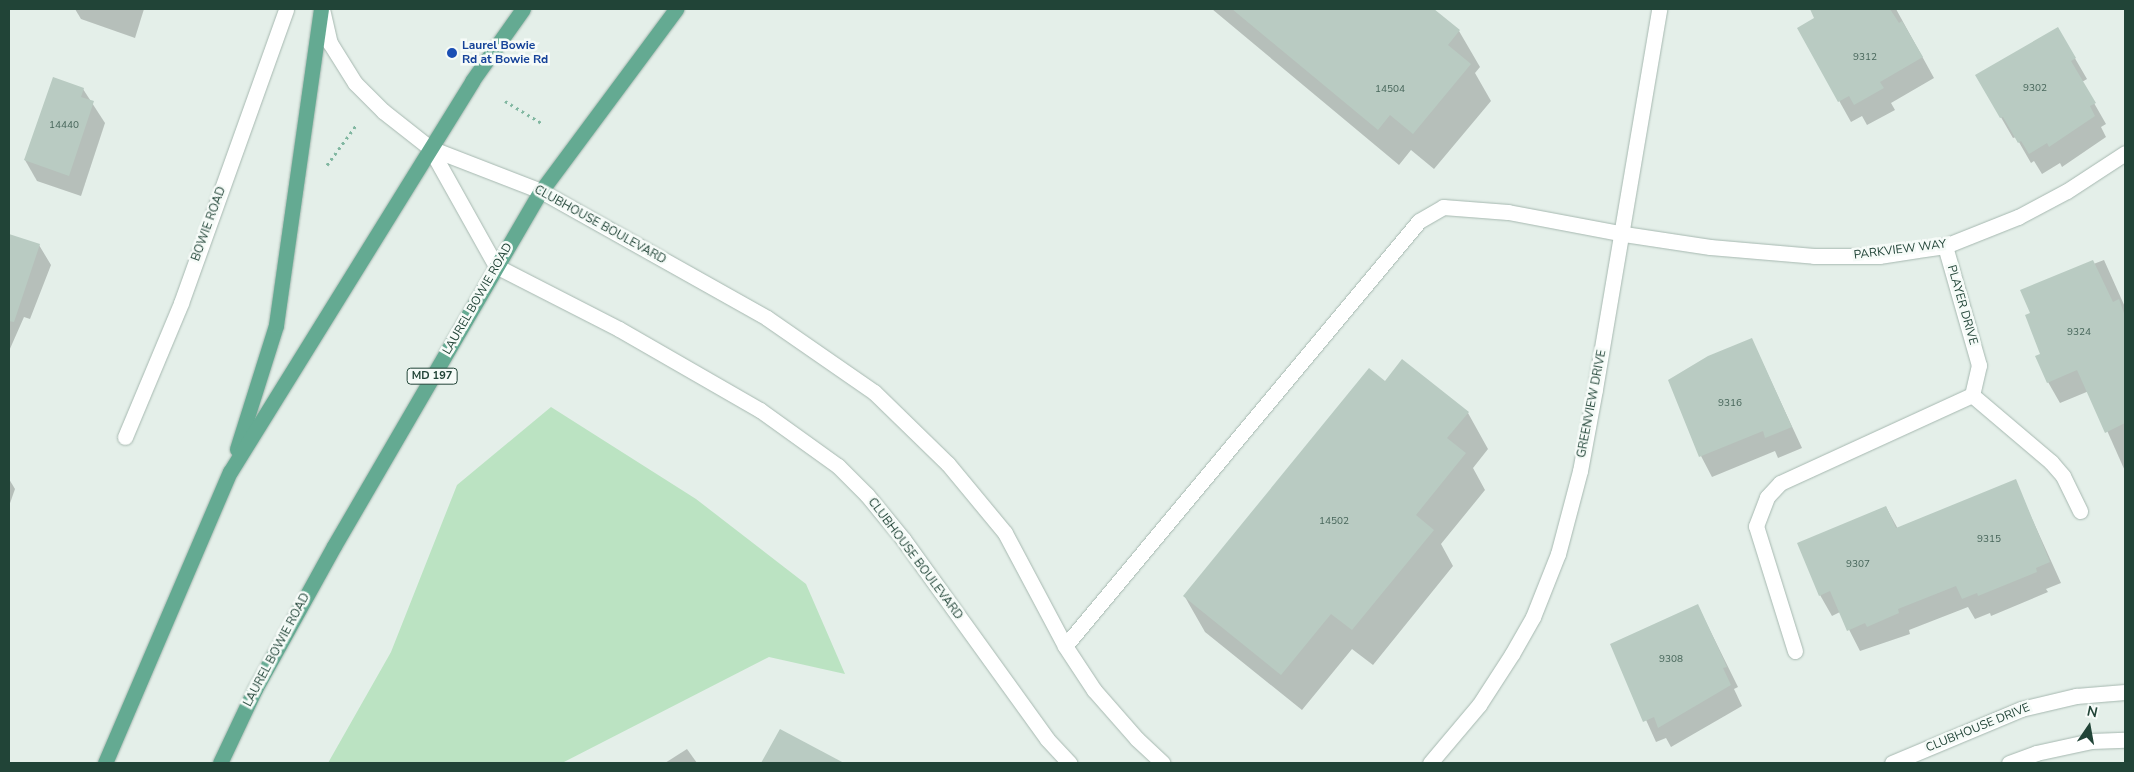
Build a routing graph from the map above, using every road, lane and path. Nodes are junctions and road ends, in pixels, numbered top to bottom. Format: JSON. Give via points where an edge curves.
{"nodes":[{"id":1,"x":286,"y":9,"type":"edge"},
{"id":2,"x":322,"y":9,"type":"edge"},
{"id":3,"x":523,"y":9,"type":"edge"},
{"id":4,"x":676,"y":9,"type":"edge"},
{"id":5,"x":1659,"y":9,"type":"edge"},
{"id":6,"x":505,"y":101,"type":"dead end"},
{"id":7,"x":362,"y":117,"type":"dead end"},
{"id":8,"x":543,"y":124,"type":"dead end"},
{"id":9,"x":430,"y":148,"type":"junction"},
{"id":10,"x":2125,"y":153,"type":"edge"},
{"id":11,"x":324,"y":171,"type":"dead end"},
{"id":12,"x":541,"y":191,"type":"junction"},
{"id":13,"x":1624,"y":234,"type":"junction"},
{"id":14,"x":1945,"y":246,"type":"junction"},
{"id":15,"x":496,"y":266,"type":"junction"},
{"id":16,"x":1972,"y":395,"type":"junction"},
{"id":17,"x":125,"y":437,"type":"dead end"},
{"id":18,"x":230,"y":472,"type":"junction"},
{"id":19,"x":2080,"y":511,"type":"dead end"},
{"id":20,"x":1065,"y":646,"type":"junction"},
{"id":21,"x":1795,"y":651,"type":"dead end"},
{"id":22,"x":2125,"y":692,"type":"edge"},
{"id":23,"x":2125,"y":740,"type":"edge"},
{"id":24,"x":105,"y":763,"type":"edge"},
{"id":25,"x":220,"y":763,"type":"edge"},
{"id":26,"x":1069,"y":763,"type":"edge"},
{"id":27,"x":1163,"y":763,"type":"edge"},
{"id":28,"x":1430,"y":763,"type":"edge"},
{"id":29,"x":1892,"y":763,"type":"edge"},
{"id":30,"x":2009,"y":763,"type":"edge"}],
"edges":[{"from":1,"to":17,"type":"street","name":"BOWIE ROAD","via":[[181,303]]},
{"from":2,"to":9,"type":"street","via":[[330,43],[355,83],[383,111]]},
{"from":2,"to":18,"type":"main road","via":[[276,325]]},
{"from":3,"to":9,"type":"main road"},
{"from":4,"to":12,"type":"main road","name":"LAUREL BOWIE ROAD","number":"MD 197"},
{"from":5,"to":13,"type":"street","name":"GREENVIEW DRIVE"},
{"from":6,"to":8,"type":"path"},
{"from":7,"to":11,"type":"path"},
{"from":9,"to":12,"type":"street","name":"CLUBHOUSE BOULEVARD"},
{"from":9,"to":15,"type":"street"},
{"from":9,"to":18,"type":"main road"},
{"from":10,"to":14,"type":"street","name":"PARKVIEW WAY","via":[[2067,191],[2018,217]]},
{"from":12,"to":15,"type":"main road","name":"LAUREL BOWIE ROAD","number":"MD 197"},
{"from":12,"to":20,"type":"street","name":"CLUBHOUSE BOULEVARD","via":[[767,318],[874,392],[948,464],[1005,533]]},
{"from":13,"to":14,"type":"street","name":"PARKVIEW WAY","via":[[1710,247],[1814,256],[1879,256]]},
{"from":13,"to":20,"type":"street","name":"PARKVIEW WAY","via":[[1508,212],[1443,207],[1420,221]]},
{"from":13,"to":28,"type":"street","name":"GREENVIEW DRIVE","via":[[1580,471],[1549,581],[1533,617],[1479,705]]},
{"from":14,"to":16,"type":"street","name":"PLAYER DRIVE","via":[[1979,365]]},
{"from":15,"to":25,"type":"main road","name":"LAUREL BOWIE ROAD","number":"MD 197","via":[[334,546],[255,689]]},
{"from":15,"to":26,"type":"street","name":"CLUBHOUSE BOULEVARD","via":[[619,329],[760,410],[838,466],[903,539],[1023,707]]},
{"from":16,"to":19,"type":"street","via":[[2050,462],[2063,476]]},
{"from":16,"to":21,"type":"street","via":[[1780,483],[1767,497],[1756,526]]},
{"from":18,"to":24,"type":"main road"},
{"from":20,"to":27,"type":"street","name":"CLUBHOUSE BOULEVARD","via":[[1094,690]]},
{"from":22,"to":29,"type":"street","name":"CLUBHOUSE DRIVE","via":[[2076,696],[2020,709]]},
{"from":23,"to":30,"type":"street","via":[[2091,741],[2036,753]]}]}
